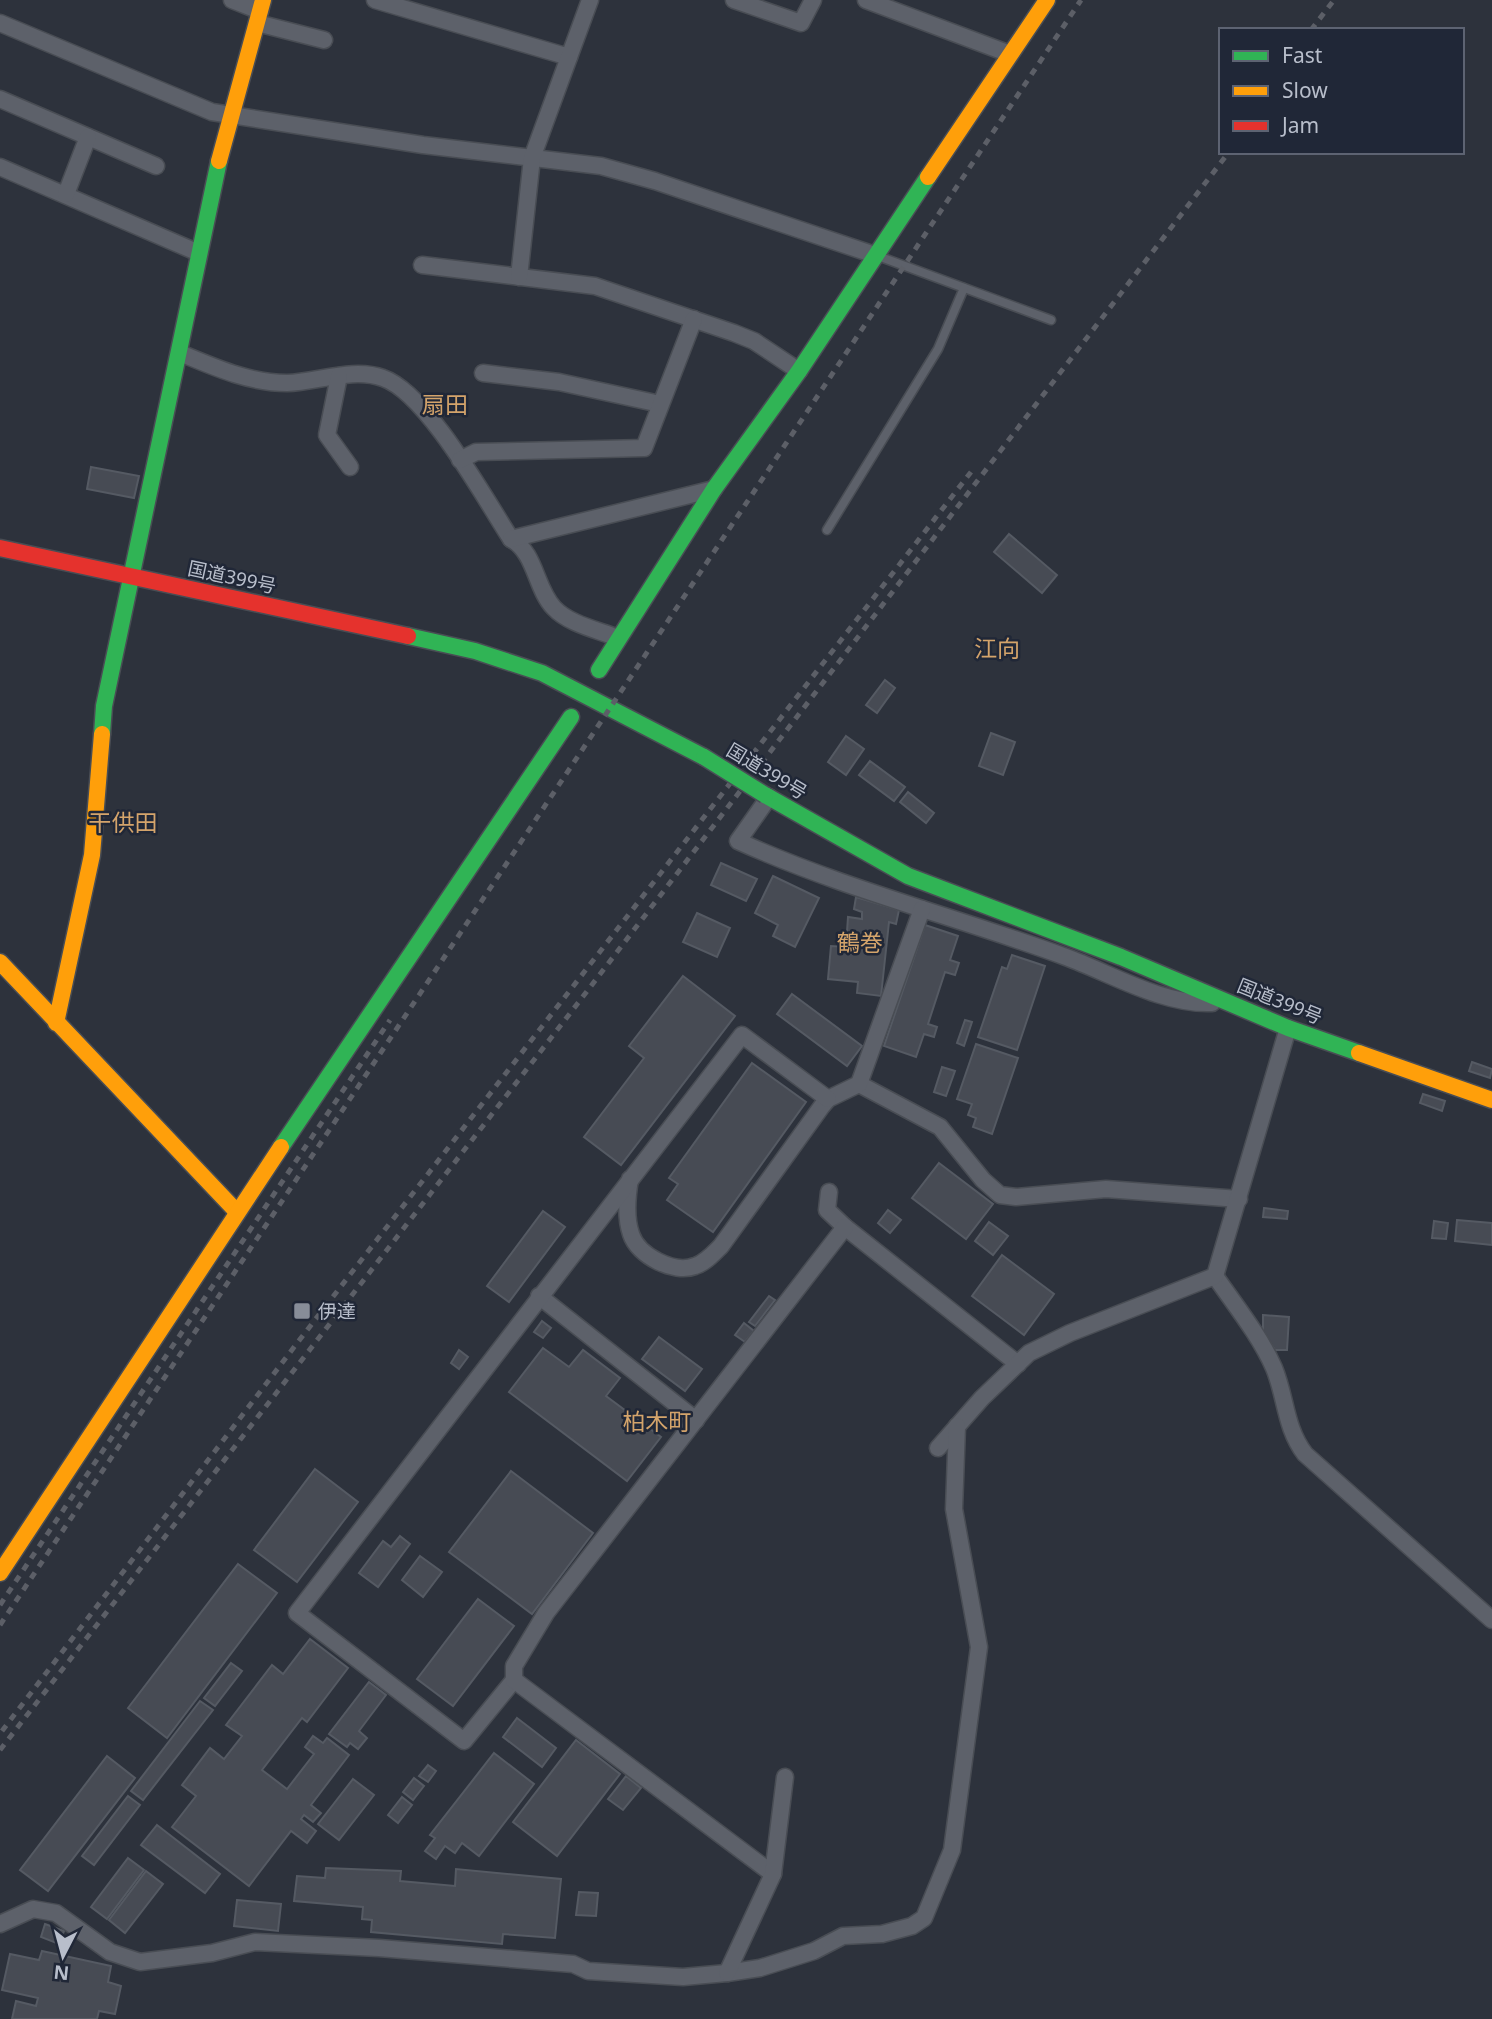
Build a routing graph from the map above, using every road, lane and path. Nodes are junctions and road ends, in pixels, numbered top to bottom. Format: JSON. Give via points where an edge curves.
{"nodes":[{"id":1,"x":232,"y":0,"type":"edge"},
{"id":2,"x":375,"y":0,"type":"edge"},
{"id":3,"x":590,"y":0,"type":"edge"},
{"id":4,"x":734,"y":0,"type":"edge"},
{"id":5,"x":813,"y":0,"type":"edge"},
{"id":6,"x":866,"y":0,"type":"edge"},
{"id":7,"x":1046,"y":0,"type":"edge"},
{"id":8,"x":260,"y":11,"type":"edge"},
{"id":9,"x":0,"y":23,"type":"edge"},
{"id":10,"x":324,"y":40,"type":"dead end"},
{"id":11,"x":1010,"y":54,"type":"junction"},
{"id":12,"x":569,"y":57,"type":"junction"},
{"id":13,"x":0,"y":99,"type":"edge"},
{"id":14,"x":232,"y":115,"type":"junction"},
{"id":15,"x":88,"y":137,"type":"junction"},
{"id":16,"x":532,"y":158,"type":"junction"},
{"id":17,"x":156,"y":166,"type":"dead end"},
{"id":18,"x":0,"y":167,"type":"edge"},
{"id":19,"x":66,"y":194,"type":"junction"},
{"id":20,"x":200,"y":253,"type":"junction"},
{"id":21,"x":875,"y":256,"type":"junction"},
{"id":22,"x":422,"y":265,"type":"dead end"},
{"id":23,"x":519,"y":277,"type":"junction"},
{"id":24,"x":964,"y":288,"type":"junction"},
{"id":25,"x":694,"y":319,"type":"junction"},
{"id":26,"x":1051,"y":320,"type":"dead end"},
{"id":27,"x":180,"y":353,"type":"junction"},
{"id":28,"x":799,"y":371,"type":"junction"},
{"id":29,"x":483,"y":373,"type":"dead end"},
{"id":30,"x":339,"y":376,"type":"junction"},
{"id":31,"x":660,"y":404,"type":"junction"},
{"id":32,"x":460,"y":460,"type":"junction"},
{"id":33,"x":350,"y":467,"type":"dead end"},
{"id":34,"x":714,"y":489,"type":"junction"},
{"id":35,"x":827,"y":530,"type":"dead end"},
{"id":36,"x":511,"y":539,"type":"junction"},
{"id":37,"x":0,"y":548,"type":"edge"},
{"id":38,"x":133,"y":577,"type":"junction"},
{"id":39,"x":618,"y":638,"type":"junction"},
{"id":40,"x":599,"y":670,"type":"dead end"},
{"id":41,"x":571,"y":717,"type":"dead end"},
{"id":42,"x":767,"y":796,"type":"junction"},
{"id":43,"x":922,"y":909,"type":"junction"},
{"id":44,"x":0,"y":962,"type":"edge"},
{"id":45,"x":1229,"y":1003,"type":"junction"},
{"id":46,"x":56,"y":1023,"type":"junction"},
{"id":47,"x":1288,"y":1028,"type":"junction"},
{"id":48,"x":859,"y":1083,"type":"junction"},
{"id":49,"x":828,"y":1099,"type":"junction"},
{"id":50,"x":1492,"y":1100,"type":"edge"},
{"id":51,"x":630,"y":1177,"type":"junction"},
{"id":52,"x":829,"y":1192,"type":"dead end"},
{"id":53,"x":1239,"y":1199,"type":"junction"},
{"id":54,"x":237,"y":1212,"type":"junction"},
{"id":55,"x":845,"y":1227,"type":"junction"},
{"id":56,"x":1215,"y":1276,"type":"junction"},
{"id":57,"x":539,"y":1296,"type":"junction"},
{"id":58,"x":1018,"y":1364,"type":"junction"},
{"id":59,"x":696,"y":1420,"type":"junction"},
{"id":60,"x":957,"y":1426,"type":"junction"},
{"id":61,"x":938,"y":1448,"type":"dead end"},
{"id":62,"x":0,"y":1573,"type":"edge"},
{"id":63,"x":1492,"y":1620,"type":"edge"},
{"id":64,"x":514,"y":1680,"type":"junction"},
{"id":65,"x":785,"y":1777,"type":"dead end"},
{"id":66,"x":773,"y":1874,"type":"junction"},
{"id":67,"x":0,"y":1924,"type":"edge"},
{"id":68,"x":727,"y":1973,"type":"junction"}],
"edges":[{"from":1,"to":8,"type":"street"},
{"from":2,"to":12,"type":"street"},
{"from":3,"to":12,"type":"street"},
{"from":4,"to":5,"type":"street","via":[[801,23]]},
{"from":6,"to":11,"type":"street"},
{"from":7,"to":11,"type":"main road"},
{"from":8,"to":10,"type":"street"},
{"from":8,"to":14,"type":"main road"},
{"from":9,"to":14,"type":"street","via":[[212,112]]},
{"from":11,"to":21,"type":"main road"},
{"from":12,"to":16,"type":"street"},
{"from":13,"to":15,"type":"street"},
{"from":14,"to":16,"type":"street"},
{"from":14,"to":20,"type":"main road"},
{"from":15,"to":17,"type":"street"},
{"from":15,"to":19,"type":"street"},
{"from":16,"to":21,"type":"street","via":[[601,166],[655,181]]},
{"from":16,"to":23,"type":"street"},
{"from":18,"to":19,"type":"street"},
{"from":19,"to":20,"type":"street"},
{"from":20,"to":27,"type":"main road"},
{"from":21,"to":24,"type":"lane"},
{"from":21,"to":28,"type":"main road"},
{"from":22,"to":23,"type":"street"},
{"from":23,"to":25,"type":"street","via":[[595,286]]},
{"from":24,"to":26,"type":"lane"},
{"from":24,"to":35,"type":"lane","via":[[938,349]]},
{"from":25,"to":28,"type":"street","via":[[754,341]]},
{"from":25,"to":31,"type":"street"},
{"from":27,"to":30,"type":"street","via":[[261,381]]},
{"from":27,"to":38,"type":"main road"},
{"from":28,"to":34,"type":"main road"},
{"from":29,"to":31,"type":"street","via":[[559,382]]},
{"from":30,"to":32,"type":"street","via":[[366,374],[397,385],[415,400]]},
{"from":30,"to":33,"type":"street","via":[[327,435]]},
{"from":31,"to":32,"type":"street","via":[[644,448],[476,452]]},
{"from":32,"to":36,"type":"street"},
{"from":34,"to":36,"type":"street"},
{"from":34,"to":39,"type":"main road"},
{"from":36,"to":39,"type":"street","via":[[522,545],[551,606],[572,620]]},
{"from":37,"to":38,"type":"main road","name":"国道399号"},
{"from":38,"to":42,"type":"main road","name":"国道399号","bridge":true,"via":[[475,651],[542,673],[704,757]]},
{"from":38,"to":46,"type":"main road","via":[[104,706],[92,855]]},
{"from":39,"to":40,"type":"main road"},
{"from":41,"to":54,"type":"main road"},
{"from":42,"to":43,"type":"street","via":[[738,842]]},
{"from":42,"to":45,"type":"main road","name":"国道399号","via":[[908,876]]},
{"from":43,"to":45,"type":"street","via":[[1188,1004]]},
{"from":43,"to":48,"type":"street"},
{"from":44,"to":46,"type":"main road"},
{"from":45,"to":47,"type":"main road","name":"国道399号"},
{"from":46,"to":54,"type":"main road"},
{"from":47,"to":50,"type":"main road","name":"国道399号"},
{"from":47,"to":53,"type":"street"},
{"from":48,"to":49,"type":"street"},
{"from":48,"to":53,"type":"street","via":[[940,1127],[1000,1195],[1106,1189]]},
{"from":49,"to":51,"type":"street","via":[[742,1035]]},
{"from":49,"to":51,"type":"street","via":[[721,1246],[694,1267],[666,1264],[634,1242],[627,1216]]},
{"from":51,"to":57,"type":"street"},
{"from":52,"to":55,"type":"street","via":[[827,1210]]},
{"from":53,"to":56,"type":"street"},
{"from":54,"to":62,"type":"main road"},
{"from":55,"to":58,"type":"street"},
{"from":55,"to":59,"type":"street"},
{"from":56,"to":58,"type":"street","via":[[1070,1333]]},
{"from":56,"to":63,"type":"street","via":[[1272,1365],[1291,1434],[1305,1454]]},
{"from":57,"to":59,"type":"street"},
{"from":57,"to":64,"type":"street","via":[[297,1613],[464,1741]]},
{"from":58,"to":60,"type":"street"},
{"from":59,"to":64,"type":"street","via":[[546,1613],[513,1666]]},
{"from":60,"to":61,"type":"street"},
{"from":60,"to":68,"type":"street","via":[[954,1508],[979,1647],[952,1850],[934,1896],[924,1917],[912,1926],[882,1934],[843,1936],[814,1951]]},
{"from":64,"to":66,"type":"street"},
{"from":65,"to":66,"type":"street"},
{"from":66,"to":68,"type":"street"},
{"from":67,"to":68,"type":"street","via":[[33,1909],[56,1913],[110,1952],[140,1962],[255,1942],[573,1964],[588,1971],[683,1977]]}]}
